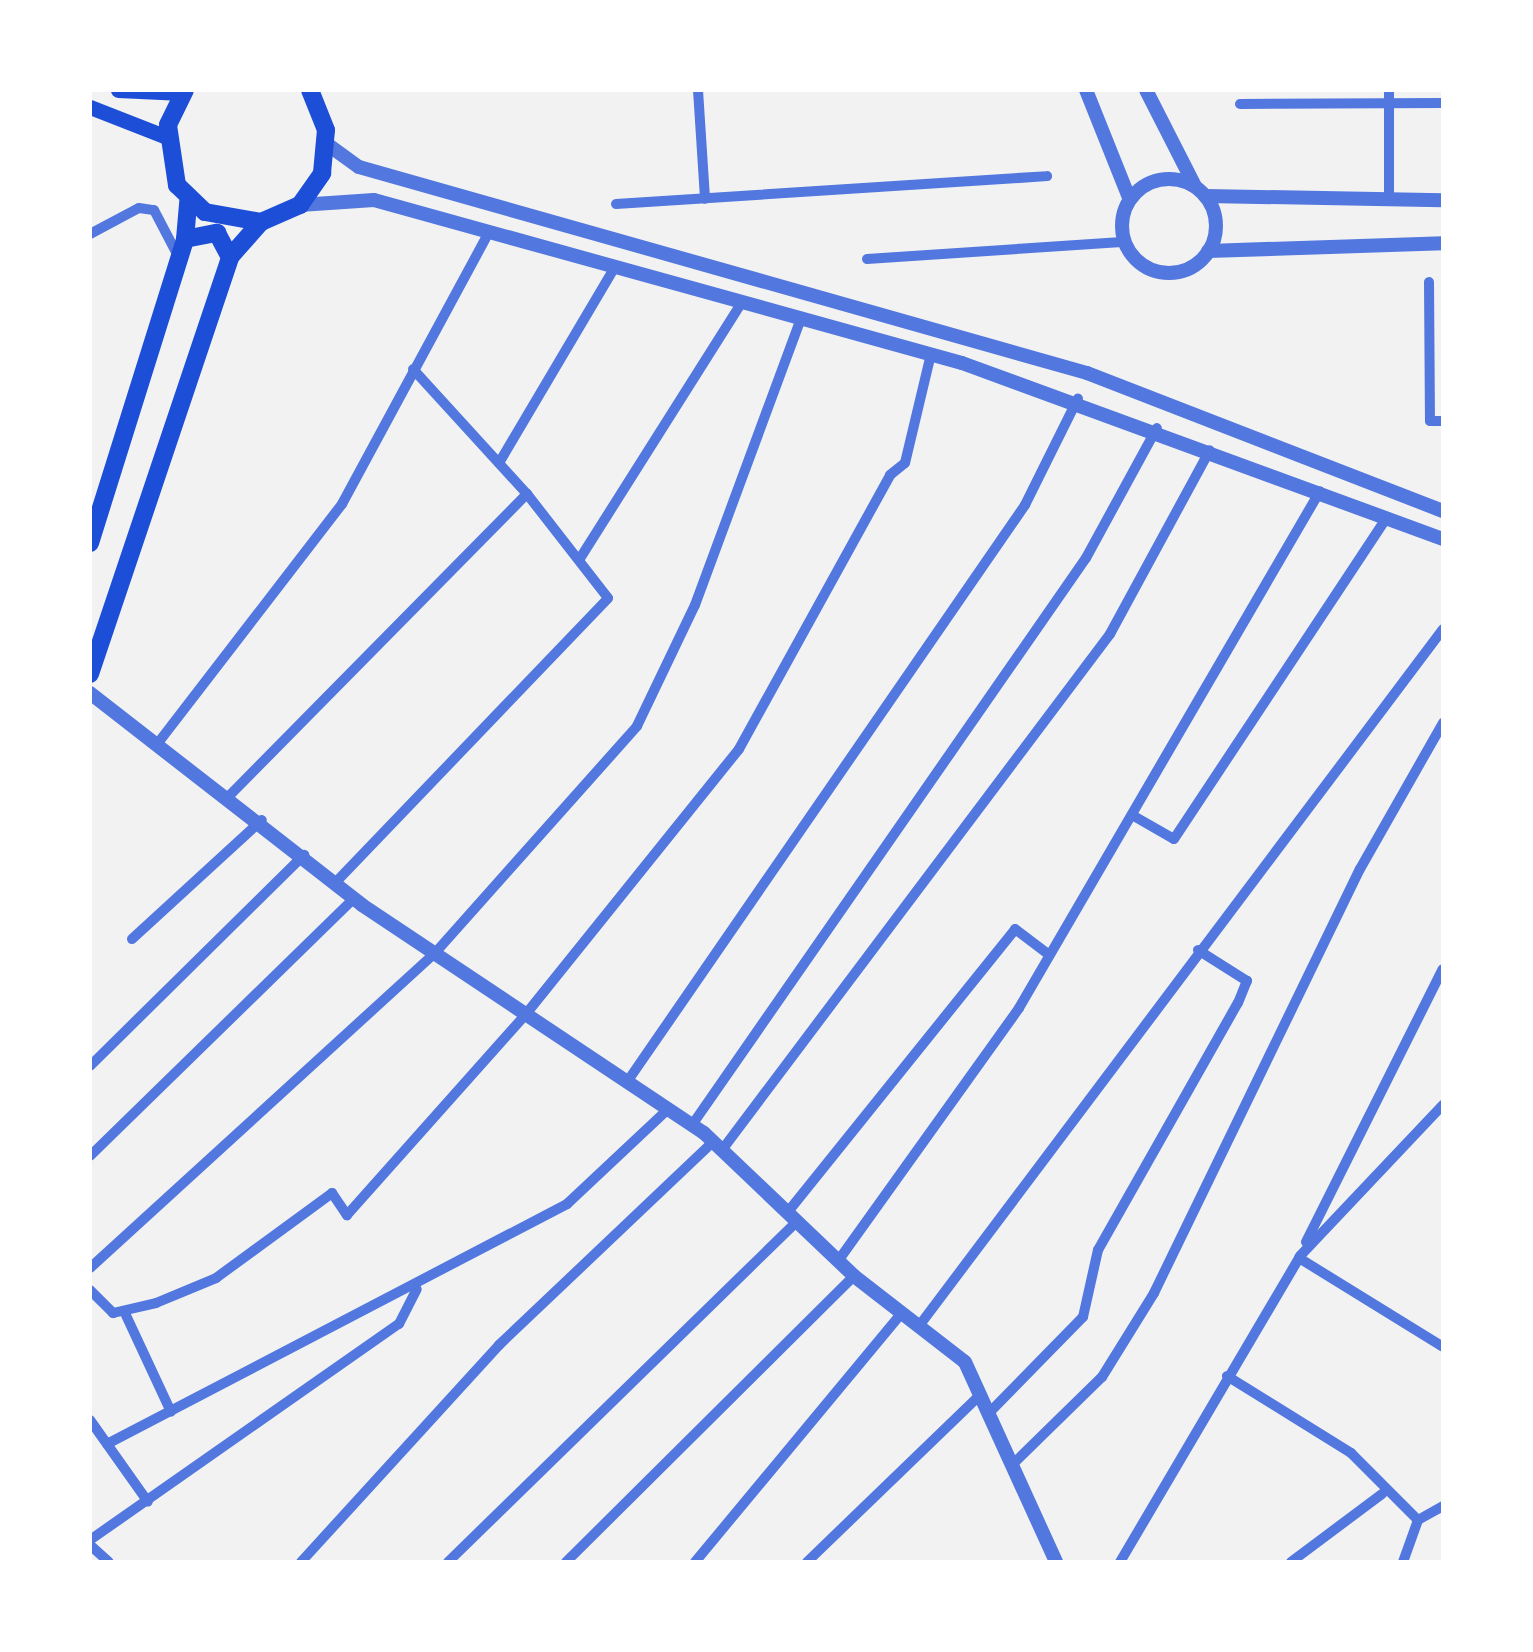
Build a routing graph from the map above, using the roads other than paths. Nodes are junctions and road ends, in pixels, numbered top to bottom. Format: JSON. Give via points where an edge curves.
{"nodes":[{"id":1,"x":118,"y":90,"type":"edge"},
{"id":2,"x":310,"y":90,"type":"edge"},
{"id":3,"x":698,"y":90,"type":"edge"},
{"id":4,"x":1086,"y":90,"type":"edge"},
{"id":5,"x":1146,"y":90,"type":"edge"},
{"id":6,"x":1389,"y":90,"type":"edge"},
{"id":7,"x":184,"y":92,"type":"edge"},
{"id":8,"x":1443,"y":103,"type":"edge"},
{"id":9,"x":1240,"y":104,"type":"dead end"},
{"id":10,"x":1389,"y":104,"type":"junction"},
{"id":11,"x":90,"y":107,"type":"edge"},
{"id":12,"x":167,"y":138,"type":"junction"},
{"id":13,"x":327,"y":144,"type":"junction"},
{"id":14,"x":1046,"y":176,"type":"dead end"},
{"id":15,"x":1200,"y":192,"type":"junction"},
{"id":16,"x":705,"y":198,"type":"junction"},
{"id":17,"x":188,"y":200,"type":"junction"},
{"id":18,"x":1130,"y":200,"type":"junction"},
{"id":19,"x":1443,"y":200,"type":"edge"},
{"id":20,"x":1389,"y":201,"type":"junction"},
{"id":21,"x":616,"y":204,"type":"dead end"},
{"id":22,"x":300,"y":205,"type":"junction"},
{"id":23,"x":261,"y":222,"type":"junction"},
{"id":24,"x":490,"y":232,"type":"junction"},
{"id":25,"x":90,"y":234,"type":"edge"},
{"id":26,"x":185,"y":240,"type":"junction"},
{"id":27,"x":1125,"y":242,"type":"junction"},
{"id":28,"x":1443,"y":243,"type":"edge"},
{"id":29,"x":1208,"y":252,"type":"junction"},
{"id":30,"x":230,"y":257,"type":"junction"},
{"id":31,"x":867,"y":258,"type":"dead end"},
{"id":32,"x":179,"y":259,"type":"junction"},
{"id":33,"x":615,"y":266,"type":"junction"},
{"id":34,"x":742,"y":302,"type":"junction"},
{"id":35,"x":801,"y":318,"type":"junction"},
{"id":36,"x":970,"y":339,"type":"junction"},
{"id":37,"x":1443,"y":342,"type":"edge"},
{"id":38,"x":1430,"y":343,"type":"junction"},
{"id":39,"x":932,"y":354,"type":"junction"},
{"id":40,"x":962,"y":363,"type":"junction"},
{"id":41,"x":413,"y":369,"type":"junction"},
{"id":42,"x":1078,"y":398,"type":"junction"},
{"id":43,"x":1443,"y":421,"type":"edge"},
{"id":44,"x":1430,"y":422,"type":"junction"},
{"id":45,"x":1158,"y":428,"type":"junction"},
{"id":46,"x":1210,"y":449,"type":"junction"},
{"id":47,"x":498,"y":463,"type":"junction"},
{"id":48,"x":1320,"y":491,"type":"junction"},
{"id":49,"x":527,"y":494,"type":"junction"},
{"id":50,"x":1443,"y":511,"type":"edge"},
{"id":51,"x":1387,"y":517,"type":"junction"},
{"id":52,"x":1443,"y":539,"type":"edge"},
{"id":53,"x":90,"y":543,"type":"edge"},
{"id":54,"x":579,"y":560,"type":"junction"},
{"id":55,"x":1443,"y":629,"type":"edge"},
{"id":56,"x":90,"y":674,"type":"edge"},
{"id":57,"x":90,"y":693,"type":"edge"},
{"id":58,"x":1443,"y":724,"type":"edge"},
{"id":59,"x":158,"y":743,"type":"junction"},
{"id":60,"x":230,"y":796,"type":"junction"},
{"id":61,"x":1132,"y":815,"type":"junction"},
{"id":62,"x":263,"y":820,"type":"junction"},
{"id":63,"x":304,"y":854,"type":"junction"},
{"id":64,"x":336,"y":882,"type":"junction"},
{"id":65,"x":354,"y":898,"type":"junction"},
{"id":66,"x":132,"y":939,"type":"dead end"},
{"id":67,"x":1198,"y":950,"type":"junction"},
{"id":68,"x":435,"y":953,"type":"junction"},
{"id":69,"x":1048,"y":954,"type":"junction"},
{"id":70,"x":1443,"y":969,"type":"edge"},
{"id":71,"x":526,"y":1014,"type":"junction"},
{"id":72,"x":90,"y":1066,"type":"edge"},
{"id":73,"x":627,"y":1082,"type":"junction"},
{"id":74,"x":1443,"y":1105,"type":"edge"},
{"id":75,"x":668,"y":1109,"type":"junction"},
{"id":76,"x":692,"y":1126,"type":"junction"},
{"id":77,"x":717,"y":1146,"type":"junction"},
{"id":78,"x":90,"y":1156,"type":"edge"},
{"id":79,"x":792,"y":1217,"type":"junction"},
{"id":80,"x":838,"y":1261,"type":"junction"},
{"id":81,"x":1297,"y":1262,"type":"junction"},
{"id":82,"x":90,"y":1268,"type":"edge"},
{"id":83,"x":854,"y":1276,"type":"junction"},
{"id":84,"x":418,"y":1288,"type":"junction"},
{"id":85,"x":90,"y":1290,"type":"edge"},
{"id":86,"x":124,"y":1310,"type":"junction"},
{"id":87,"x":902,"y":1313,"type":"junction"},
{"id":88,"x":919,"y":1326,"type":"junction"},
{"id":89,"x":1443,"y":1348,"type":"edge"},
{"id":90,"x":1227,"y":1376,"type":"junction"},
{"id":91,"x":980,"y":1394,"type":"junction"},
{"id":92,"x":171,"y":1412,"type":"junction"},
{"id":93,"x":988,"y":1414,"type":"junction"},
{"id":94,"x":92,"y":1427,"type":"edge"},
{"id":95,"x":107,"y":1444,"type":"junction"},
{"id":96,"x":1012,"y":1465,"type":"junction"},
{"id":97,"x":1382,"y":1494,"type":"junction"},
{"id":98,"x":148,"y":1502,"type":"junction"},
{"id":99,"x":1443,"y":1506,"type":"edge"},
{"id":100,"x":1418,"y":1520,"type":"junction"},
{"id":101,"x":90,"y":1543,"type":"edge"},
{"id":102,"x":109,"y":1562,"type":"edge"},
{"id":103,"x":300,"y":1562,"type":"edge"},
{"id":104,"x":448,"y":1562,"type":"edge"},
{"id":105,"x":566,"y":1562,"type":"edge"},
{"id":106,"x":694,"y":1562,"type":"edge"},
{"id":107,"x":806,"y":1562,"type":"edge"},
{"id":108,"x":1056,"y":1562,"type":"edge"},
{"id":109,"x":1120,"y":1562,"type":"edge"},
{"id":110,"x":1291,"y":1562,"type":"edge"},
{"id":111,"x":1402,"y":1562,"type":"edge"}],
"edges":[{"from":1,"to":7,"type":"main road"},
{"from":2,"to":13,"type":"highway"},
{"from":3,"to":16,"type":"street"},
{"from":4,"to":18,"type":"street"},
{"from":5,"to":15,"type":"street"},
{"from":6,"to":10,"type":"street"},
{"from":7,"to":12,"type":"highway"},
{"from":8,"to":10,"type":"street"},
{"from":9,"to":10,"type":"street"},
{"from":10,"to":20,"type":"street"},
{"from":11,"to":12,"type":"main road"},
{"from":12,"to":17,"type":"highway"},
{"from":13,"to":22,"type":"highway"},
{"from":13,"to":36,"type":"street","via":[[359,168]]},
{"from":14,"to":16,"type":"street"},
{"from":15,"to":18,"type":"street","via":[[1167,178]]},
{"from":15,"to":20,"type":"street"},
{"from":15,"to":29,"type":"street","via":[[1216,224]]},
{"from":16,"to":21,"type":"street"},
{"from":17,"to":23,"type":"highway","via":[[218,217]]},
{"from":17,"to":26,"type":"highway"},
{"from":18,"to":27,"type":"street"},
{"from":19,"to":20,"type":"street"},
{"from":22,"to":23,"type":"highway"},
{"from":22,"to":24,"type":"street","via":[[374,200]]},
{"from":23,"to":30,"type":"highway"},
{"from":24,"to":33,"type":"street"},
{"from":24,"to":41,"type":"street"},
{"from":25,"to":32,"type":"street","via":[[139,208],[154,210]]},
{"from":26,"to":30,"type":"highway","via":[[217,233]]},
{"from":26,"to":32,"type":"highway"},
{"from":27,"to":29,"type":"street","via":[[1143,265],[1171,272]]},
{"from":27,"to":31,"type":"street"},
{"from":28,"to":29,"type":"street"},
{"from":30,"to":56,"type":"highway"},
{"from":32,"to":53,"type":"highway"},
{"from":33,"to":34,"type":"street"},
{"from":33,"to":47,"type":"street"},
{"from":34,"to":35,"type":"street"},
{"from":34,"to":54,"type":"street"},
{"from":35,"to":39,"type":"street"},
{"from":35,"to":68,"type":"street","via":[[695,605],[637,726]]},
{"from":36,"to":40,"type":"street"},
{"from":36,"to":50,"type":"street","via":[[1087,372]]},
{"from":37,"to":38,"type":"street"},
{"from":38,"to":44,"type":"street"},
{"from":38,"to":44,"type":"street","via":[[1429,282]]},
{"from":39,"to":40,"type":"street"},
{"from":39,"to":71,"type":"street","via":[[905,463],[890,475],[739,749]]},
{"from":40,"to":42,"type":"street"},
{"from":41,"to":47,"type":"street"},
{"from":41,"to":59,"type":"street","via":[[342,504]]},
{"from":42,"to":45,"type":"street"},
{"from":42,"to":73,"type":"street","via":[[1025,505]]},
{"from":43,"to":44,"type":"street"},
{"from":45,"to":46,"type":"street"},
{"from":45,"to":76,"type":"street","via":[[1086,558]]},
{"from":46,"to":48,"type":"street"},
{"from":46,"to":77,"type":"street","via":[[1110,634]]},
{"from":47,"to":49,"type":"street"},
{"from":48,"to":51,"type":"street"},
{"from":48,"to":61,"type":"street"},
{"from":49,"to":54,"type":"street"},
{"from":49,"to":60,"type":"street"},
{"from":51,"to":52,"type":"street"},
{"from":51,"to":61,"type":"street","via":[[1174,839]]},
{"from":54,"to":64,"type":"street","via":[[608,598]]},
{"from":55,"to":67,"type":"street"},
{"from":57,"to":59,"type":"street"},
{"from":58,"to":96,"type":"street","via":[[1360,869],[1154,1293],[1102,1377]]},
{"from":59,"to":60,"type":"street"},
{"from":60,"to":62,"type":"street"},
{"from":61,"to":69,"type":"street"},
{"from":62,"to":63,"type":"street"},
{"from":62,"to":66,"type":"street"},
{"from":63,"to":64,"type":"street"},
{"from":63,"to":72,"type":"street"},
{"from":64,"to":65,"type":"street"},
{"from":65,"to":68,"type":"street"},
{"from":65,"to":78,"type":"street"},
{"from":67,"to":88,"type":"street"},
{"from":67,"to":93,"type":"street","via":[[1247,981],[1238,1003],[1098,1250],[1082,1316]]},
{"from":68,"to":71,"type":"street"},
{"from":68,"to":82,"type":"street"},
{"from":69,"to":79,"type":"street","via":[[1015,929]]},
{"from":69,"to":80,"type":"street"},
{"from":70,"to":81,"type":"street"},
{"from":71,"to":73,"type":"street"},
{"from":71,"to":86,"type":"street","via":[[346,1215],[332,1193],[216,1278]]},
{"from":73,"to":75,"type":"street"},
{"from":74,"to":81,"type":"street"},
{"from":75,"to":76,"type":"street"},
{"from":75,"to":84,"type":"street","via":[[567,1204]]},
{"from":76,"to":77,"type":"street"},
{"from":77,"to":79,"type":"street"},
{"from":77,"to":103,"type":"street","via":[[499,1344]]},
{"from":79,"to":80,"type":"street"},
{"from":79,"to":104,"type":"street"},
{"from":80,"to":83,"type":"street"},
{"from":81,"to":89,"type":"street"},
{"from":81,"to":90,"type":"street"},
{"from":83,"to":87,"type":"street"},
{"from":83,"to":105,"type":"street"},
{"from":84,"to":92,"type":"street"},
{"from":84,"to":98,"type":"street","via":[[399,1324]]},
{"from":85,"to":86,"type":"street","via":[[113,1313]]},
{"from":86,"to":92,"type":"street"},
{"from":87,"to":88,"type":"street"},
{"from":87,"to":106,"type":"street"},
{"from":88,"to":91,"type":"street","via":[[965,1362]]},
{"from":90,"to":97,"type":"street","via":[[1326,1435]]},
{"from":90,"to":109,"type":"street"},
{"from":91,"to":93,"type":"street"},
{"from":91,"to":107,"type":"street"},
{"from":92,"to":95,"type":"street"},
{"from":93,"to":96,"type":"street"},
{"from":94,"to":95,"type":"street"},
{"from":95,"to":98,"type":"street"},
{"from":96,"to":108,"type":"street"},
{"from":97,"to":100,"type":"street"},
{"from":97,"to":110,"type":"street"},
{"from":98,"to":101,"type":"street"},
{"from":99,"to":100,"type":"street"},
{"from":100,"to":111,"type":"street"},
{"from":101,"to":102,"type":"street"}]}
